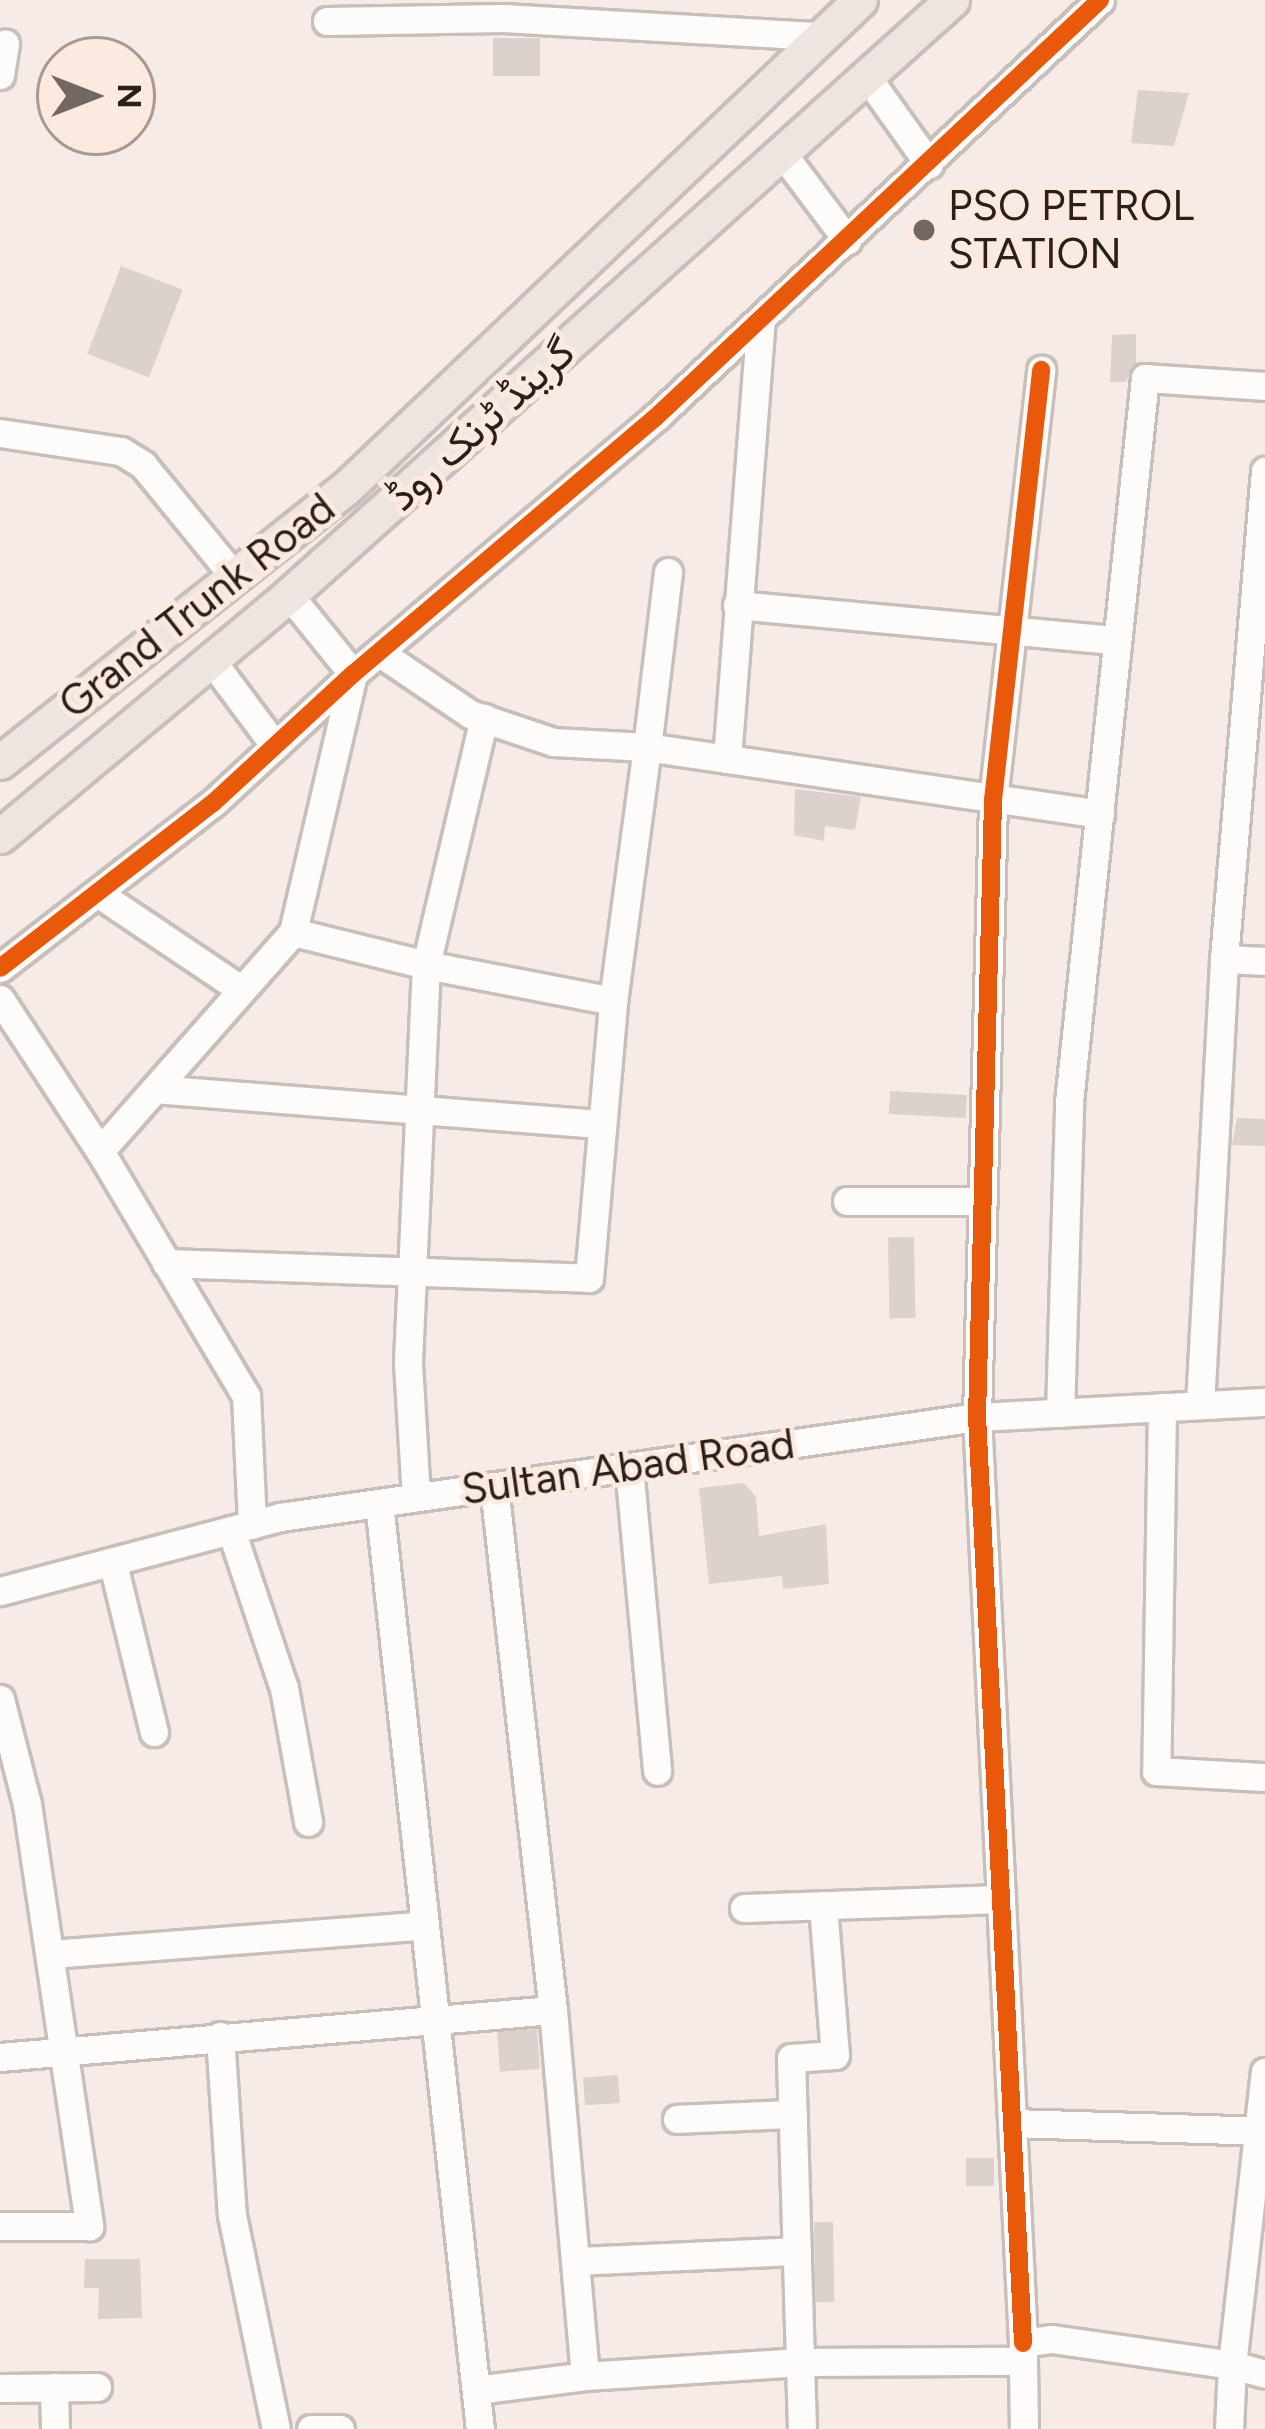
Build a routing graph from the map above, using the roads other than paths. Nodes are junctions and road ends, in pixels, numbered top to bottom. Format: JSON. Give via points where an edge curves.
{"nodes":[{"id":1,"x":860,"y":0,"type":"edge"},
{"id":2,"x":952,"y":0,"type":"edge"},
{"id":3,"x":1092,"y":2,"type":"edge"},
{"id":4,"x":503,"y":9,"type":"edge"},
{"id":5,"x":327,"y":21,"type":"dead end"},
{"id":6,"x":817,"y":36,"type":"junction"},
{"id":7,"x":5,"y":43,"type":"dead end"},
{"id":8,"x":0,"y":75,"type":"edge"},
{"id":9,"x":867,"y":77,"type":"junction"},
{"id":10,"x":782,"y":153,"type":"junction"},
{"id":11,"x":929,"y":164,"type":"junction"},
{"id":12,"x":847,"y":240,"type":"junction"},
{"id":13,"x":761,"y":320,"type":"junction"},
{"id":14,"x":1041,"y":370,"type":"dead end"},
{"id":15,"x":1265,"y":386,"type":"edge"},
{"id":16,"x":0,"y":434,"type":"edge"},
{"id":17,"x":1265,"y":471,"type":"edge"},
{"id":18,"x":668,"y":572,"type":"dead end"},
{"id":19,"x":234,"y":577,"type":"junction"},
{"id":20,"x":289,"y":596,"type":"junction"},
{"id":21,"x":736,"y":605,"type":"junction"},
{"id":22,"x":170,"y":627,"type":"junction"},
{"id":23,"x":1012,"y":627,"type":"junction"},
{"id":24,"x":1116,"y":640,"type":"junction"},
{"id":25,"x":380,"y":653,"type":"junction"},
{"id":26,"x":206,"y":664,"type":"junction"},
{"id":27,"x":353,"y":674,"type":"junction"},
{"id":28,"x":484,"y":718,"type":"junction"},
{"id":29,"x":275,"y":746,"type":"junction"},
{"id":30,"x":647,"y":747,"type":"junction"},
{"id":31,"x":727,"y":759,"type":"junction"},
{"id":32,"x":0,"y":762,"type":"edge"},
{"id":33,"x":993,"y":800,"type":"junction"},
{"id":34,"x":1100,"y":814,"type":"junction"},
{"id":35,"x":0,"y":836,"type":"edge"},
{"id":36,"x":99,"y":894,"type":"junction"},
{"id":37,"x":293,"y":932,"type":"junction"},
{"id":38,"x":1224,"y":958,"type":"junction"},
{"id":39,"x":1265,"y":961,"type":"edge"},
{"id":40,"x":427,"y":965,"type":"junction"},
{"id":41,"x":0,"y":968,"type":"edge"},
{"id":42,"x":242,"y":990,"type":"junction"},
{"id":43,"x":0,"y":998,"type":"edge"},
{"id":44,"x":613,"y":1001,"type":"junction"},
{"id":45,"x":155,"y":1089,"type":"junction"},
{"id":46,"x":419,"y":1112,"type":"junction"},
{"id":47,"x":602,"y":1124,"type":"junction"},
{"id":48,"x":100,"y":1151,"type":"junction"},
{"id":49,"x":847,"y":1202,"type":"dead end"},
{"id":50,"x":982,"y":1202,"type":"junction"},
{"id":51,"x":166,"y":1263,"type":"junction"},
{"id":52,"x":412,"y":1272,"type":"junction"},
{"id":53,"x":1265,"y":1402,"type":"edge"},
{"id":54,"x":1199,"y":1405,"type":"junction"},
{"id":55,"x":1162,"y":1408,"type":"junction"},
{"id":56,"x":1060,"y":1413,"type":"junction"},
{"id":57,"x":977,"y":1417,"type":"junction"},
{"id":58,"x":629,"y":1467,"type":"junction"},
{"id":59,"x":494,"y":1486,"type":"junction"},
{"id":60,"x":416,"y":1497,"type":"junction"},
{"id":61,"x":379,"y":1503,"type":"junction"},
{"id":62,"x":242,"y":1528,"type":"junction"},
{"id":63,"x":113,"y":1564,"type":"junction"},
{"id":64,"x":0,"y":1591,"type":"edge"},
{"id":65,"x":0,"y":1699,"type":"edge"},
{"id":66,"x":154,"y":1732,"type":"dead end"},
{"id":67,"x":657,"y":1771,"type":"dead end"},
{"id":68,"x":1265,"y":1777,"type":"edge"},
{"id":69,"x":308,"y":1822,"type":"dead end"},
{"id":70,"x":1001,"y":1899,"type":"junction"},
{"id":71,"x":823,"y":1905,"type":"junction"},
{"id":72,"x":744,"y":1908,"type":"dead end"},
{"id":73,"x":424,"y":1925,"type":"junction"},
{"id":74,"x":51,"y":1954,"type":"junction"},
{"id":75,"x":554,"y":2010,"type":"junction"},
{"id":76,"x":435,"y":2019,"type":"junction"},
{"id":77,"x":220,"y":2036,"type":"junction"},
{"id":78,"x":66,"y":2048,"type":"junction"},
{"id":79,"x":0,"y":2057,"type":"edge"},
{"id":80,"x":1265,"y":2072,"type":"edge"},
{"id":81,"x":793,"y":2114,"type":"junction"},
{"id":82,"x":677,"y":2120,"type":"dead end"},
{"id":83,"x":1012,"y":2123,"type":"junction"},
{"id":84,"x":1262,"y":2131,"type":"edge"},
{"id":85,"x":0,"y":2226,"type":"edge"},
{"id":86,"x":797,"y":2251,"type":"junction"},
{"id":87,"x":576,"y":2260,"type":"junction"},
{"id":88,"x":1023,"y":2352,"type":"junction"},
{"id":89,"x":801,"y":2362,"type":"junction"},
{"id":90,"x":1232,"y":2365,"type":"junction"},
{"id":91,"x":1265,"y":2374,"type":"edge"},
{"id":92,"x":585,"y":2376,"type":"junction"},
{"id":93,"x":54,"y":2387,"type":"junction"},
{"id":94,"x":97,"y":2387,"type":"dead end"},
{"id":95,"x":0,"y":2388,"type":"edge"},
{"id":96,"x":476,"y":2390,"type":"junction"},
{"id":97,"x":55,"y":2429,"type":"edge"},
{"id":98,"x":276,"y":2429,"type":"edge"},
{"id":99,"x":311,"y":2429,"type":"edge"},
{"id":100,"x":340,"y":2429,"type":"edge"},
{"id":101,"x":480,"y":2429,"type":"edge"},
{"id":102,"x":802,"y":2429,"type":"edge"},
{"id":103,"x":1024,"y":2429,"type":"edge"},
{"id":104,"x":1229,"y":2429,"type":"edge"}],
"edges":[{"from":1,"to":6,"type":"main road","name":"Grand Trunk Road"},
{"from":2,"to":9,"type":"main road","name":"گرینڈ ٹرنک روڈ"},
{"from":3,"to":11,"type":"street"},
{"from":4,"to":5,"type":"street"},
{"from":4,"to":6,"type":"street"},
{"from":6,"to":19,"type":"main road","name":"Grand Trunk Road","via":[[345,489]]},
{"from":7,"to":8,"type":"street"},
{"from":9,"to":10,"type":"main road","name":"گرینڈ ٹرنک روڈ"},
{"from":9,"to":11,"type":"street"},
{"from":10,"to":12,"type":"street"},
{"from":10,"to":20,"type":"main road","name":"گرینڈ ٹرنک روڈ"},
{"from":11,"to":12,"type":"street"},
{"from":12,"to":13,"type":"street"},
{"from":13,"to":21,"type":"street"},
{"from":13,"to":25,"type":"street"},
{"from":14,"to":23,"type":"street"},
{"from":15,"to":24,"type":"street","via":[[1145,378]]},
{"from":16,"to":19,"type":"street","via":[[121,451],[143,465]]},
{"from":17,"to":38,"type":"street"},
{"from":18,"to":30,"type":"street"},
{"from":19,"to":22,"type":"main road","name":"Grand Trunk Road"},
{"from":20,"to":26,"type":"main road","name":"گرینڈ ٹرنک روڈ"},
{"from":20,"to":27,"type":"street"},
{"from":21,"to":23,"type":"street"},
{"from":21,"to":31,"type":"street"},
{"from":22,"to":26,"type":"main road"},
{"from":22,"to":32,"type":"main road","name":"Grand Trunk Road"},
{"from":23,"to":24,"type":"street"},
{"from":23,"to":33,"type":"street"},
{"from":24,"to":34,"type":"street"},
{"from":25,"to":27,"type":"street"},
{"from":25,"to":28,"type":"street"},
{"from":26,"to":29,"type":"street"},
{"from":26,"to":35,"type":"main road","name":"گرینڈ ٹرنک روڈ"},
{"from":27,"to":29,"type":"street"},
{"from":27,"to":37,"type":"street"},
{"from":28,"to":30,"type":"street","via":[[554,742]]},
{"from":28,"to":40,"type":"street"},
{"from":29,"to":36,"type":"street"},
{"from":30,"to":31,"type":"street"},
{"from":30,"to":44,"type":"street"},
{"from":31,"to":33,"type":"street"},
{"from":33,"to":34,"type":"street"},
{"from":33,"to":50,"type":"street"},
{"from":34,"to":56,"type":"street","via":[[1070,1102]]},
{"from":36,"to":41,"type":"street"},
{"from":36,"to":42,"type":"street"},
{"from":37,"to":40,"type":"street"},
{"from":37,"to":42,"type":"street"},
{"from":38,"to":39,"type":"street"},
{"from":38,"to":54,"type":"street"},
{"from":40,"to":44,"type":"street"},
{"from":40,"to":46,"type":"street"},
{"from":42,"to":45,"type":"street"},
{"from":43,"to":48,"type":"street"},
{"from":44,"to":47,"type":"street"},
{"from":45,"to":46,"type":"street"},
{"from":45,"to":48,"type":"street"},
{"from":46,"to":47,"type":"street"},
{"from":46,"to":52,"type":"street"},
{"from":47,"to":52,"type":"street","via":[[589,1278]]},
{"from":48,"to":51,"type":"street"},
{"from":49,"to":50,"type":"street"},
{"from":50,"to":57,"type":"street"},
{"from":51,"to":52,"type":"street"},
{"from":51,"to":62,"type":"street","via":[[246,1396]]},
{"from":52,"to":60,"type":"street"},
{"from":53,"to":54,"type":"street","name":"Sultan Abad Road"},
{"from":54,"to":55,"type":"street","name":"Sultan Abad Road"},
{"from":55,"to":56,"type":"street","name":"Sultan Abad Road"},
{"from":55,"to":68,"type":"street","via":[[1156,1771]]},
{"from":56,"to":57,"type":"street","name":"Sultan Abad Road"},
{"from":57,"to":58,"type":"street","name":"Sultan Abad Road"},
{"from":57,"to":70,"type":"street"},
{"from":58,"to":59,"type":"street","name":"Sultan Abad Road"},
{"from":58,"to":67,"type":"street"},
{"from":59,"to":60,"type":"street","name":"Sultan Abad Road"},
{"from":59,"to":75,"type":"street"},
{"from":60,"to":61,"type":"street","name":"Sultan Abad Road"},
{"from":61,"to":62,"type":"street","name":"Sultan Abad Road"},
{"from":61,"to":73,"type":"street"},
{"from":62,"to":63,"type":"street","name":"Sultan Abad Road"},
{"from":62,"to":69,"type":"street"},
{"from":63,"to":64,"type":"street","name":"Sultan Abad Road"},
{"from":63,"to":66,"type":"street"},
{"from":65,"to":74,"type":"street"},
{"from":70,"to":71,"type":"street"},
{"from":70,"to":83,"type":"street"},
{"from":71,"to":72,"type":"street"},
{"from":71,"to":81,"type":"street","via":[[835,2055],[791,2058]]},
{"from":73,"to":74,"type":"street"},
{"from":73,"to":76,"type":"street"},
{"from":74,"to":78,"type":"street"},
{"from":75,"to":76,"type":"street"},
{"from":75,"to":87,"type":"street"},
{"from":76,"to":77,"type":"street"},
{"from":76,"to":96,"type":"street"},
{"from":77,"to":78,"type":"street"},
{"from":77,"to":98,"type":"street","via":[[232,2215]]},
{"from":78,"to":79,"type":"street"},
{"from":78,"to":85,"type":"street","via":[[89,2226]]},
{"from":80,"to":84,"type":"street"},
{"from":81,"to":82,"type":"street"},
{"from":81,"to":86,"type":"street"},
{"from":83,"to":84,"type":"street"},
{"from":83,"to":88,"type":"street"},
{"from":84,"to":90,"type":"street"},
{"from":86,"to":87,"type":"street"},
{"from":86,"to":89,"type":"street"},
{"from":87,"to":92,"type":"street"},
{"from":88,"to":89,"type":"street"},
{"from":88,"to":90,"type":"street","via":[[1052,2339]]},
{"from":88,"to":103,"type":"street"},
{"from":89,"to":92,"type":"street"},
{"from":89,"to":102,"type":"street"},
{"from":90,"to":91,"type":"street"},
{"from":90,"to":104,"type":"street"},
{"from":92,"to":96,"type":"street"},
{"from":93,"to":94,"type":"street"},
{"from":93,"to":95,"type":"street"},
{"from":93,"to":97,"type":"street"},
{"from":96,"to":101,"type":"street"},
{"from":99,"to":100,"type":"street"}]}
